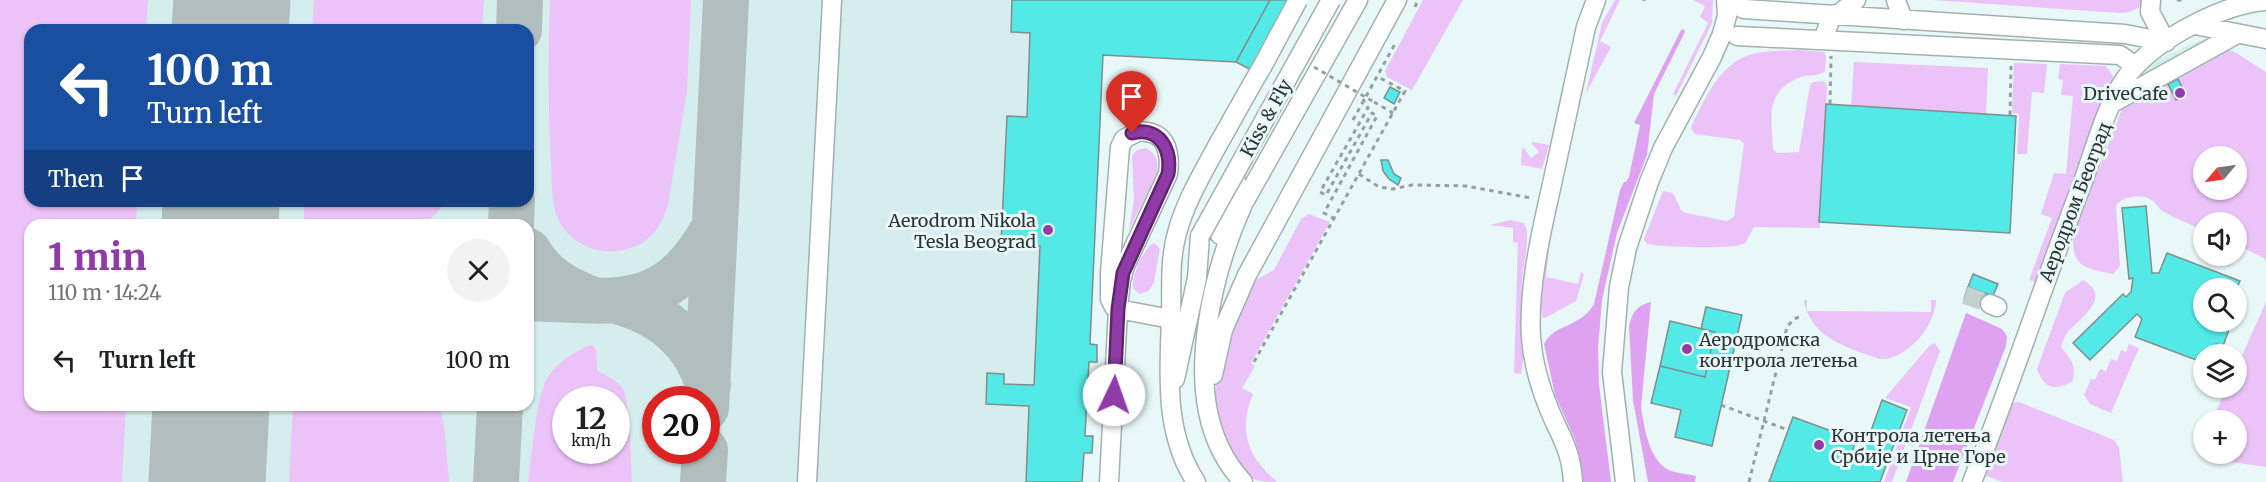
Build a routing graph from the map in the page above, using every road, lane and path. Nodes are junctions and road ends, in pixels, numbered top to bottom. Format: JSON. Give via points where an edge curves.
{"nodes":[{"id":1,"x":832,"y":0,"type":"edge"},
{"id":2,"x":1298,"y":0,"type":"edge"},
{"id":3,"x":1325,"y":0,"type":"edge"},
{"id":4,"x":1331,"y":0,"type":"edge"},
{"id":5,"x":1358,"y":0,"type":"edge"},
{"id":6,"x":1397,"y":0,"type":"edge"},
{"id":7,"x":1596,"y":0,"type":"edge"},
{"id":8,"x":1726,"y":0,"type":"edge"},
{"id":9,"x":1780,"y":0,"type":"edge"},
{"id":10,"x":1856,"y":0,"type":"edge"},
{"id":11,"x":1896,"y":0,"type":"edge"},
{"id":12,"x":2151,"y":0,"type":"edge"},
{"id":13,"x":2176,"y":0,"type":"edge"},
{"id":14,"x":2183,"y":0,"type":"edge"},
{"id":15,"x":2266,"y":1,"type":"edge"},
{"id":16,"x":1745,"y":5,"type":"edge"},
{"id":17,"x":1803,"y":13,"type":"junction"},
{"id":18,"x":1832,"y":15,"type":"junction"},
{"id":19,"x":1903,"y":20,"type":"junction"},
{"id":20,"x":2195,"y":25,"type":"junction"},
{"id":21,"x":2237,"y":34,"type":"junction"},
{"id":22,"x":1737,"y":36,"type":"junction"},
{"id":23,"x":2266,"y":39,"type":"edge"},
{"id":24,"x":2166,"y":42,"type":"junction"},
{"id":25,"x":1827,"y":48,"type":"junction"},
{"id":26,"x":2012,"y":60,"type":"dead end"},
{"id":27,"x":1311,"y":65,"type":"dead end"},
{"id":28,"x":2135,"y":66,"type":"junction"},
{"id":29,"x":1378,"y":77,"type":"dead end"},
{"id":30,"x":1699,"y":83,"type":"junction"},
{"id":31,"x":2114,"y":102,"type":"junction"},
{"id":32,"x":1830,"y":104,"type":"dead end"},
{"id":33,"x":1368,"y":108,"type":"dead end"},
{"id":34,"x":1393,"y":113,"type":"junction"},
{"id":35,"x":2010,"y":115,"type":"dead end"},
{"id":36,"x":1359,"y":174,"type":"junction"},
{"id":37,"x":1547,"y":202,"type":"junction"},
{"id":38,"x":1335,"y":219,"type":"junction"},
{"id":39,"x":1215,"y":285,"type":"junction"},
{"id":40,"x":1118,"y":309,"type":"junction"},
{"id":41,"x":1800,"y":316,"type":"dead end"},
{"id":42,"x":1179,"y":319,"type":"junction"},
{"id":43,"x":1254,"y":362,"type":"dead end"},
{"id":44,"x":1721,"y":405,"type":"dead end"},
{"id":45,"x":1209,"y":413,"type":"junction"},
{"id":46,"x":1788,"y":430,"type":"dead end"},
{"id":47,"x":807,"y":482,"type":"edge"},
{"id":48,"x":1109,"y":482,"type":"edge"},
{"id":49,"x":1196,"y":482,"type":"edge"},
{"id":50,"x":1243,"y":482,"type":"edge"},
{"id":51,"x":1573,"y":482,"type":"edge"},
{"id":52,"x":1625,"y":482,"type":"edge"},
{"id":53,"x":1749,"y":482,"type":"edge"},
{"id":54,"x":1972,"y":482,"type":"edge"}],
"edges":[{"from":1,"to":47,"type":"street"},
{"from":2,"to":42,"type":"street","bridge":true,"via":[[1200,178],[1185,237]]},
{"from":3,"to":39,"type":"street","via":[[1259,123],[1236,181],[1220,235]]},
{"from":4,"to":42,"type":"street","name":"Kiss & Fly","bridge":true,"via":[[1200,236],[1197,278]]},
{"from":5,"to":39,"type":"street","via":[[1243,204]]},
{"from":6,"to":45,"type":"street","via":[[1247,275],[1223,330]]},
{"from":7,"to":37,"type":"street","via":[[1586,27]]},
{"from":8,"to":16,"type":"street"},
{"from":8,"to":30,"type":"street","via":[[1722,34]]},
{"from":9,"to":17,"type":"street"},
{"from":10,"to":18,"type":"street"},
{"from":11,"to":19,"type":"street"},
{"from":12,"to":24,"type":"street","via":[[2150,12]]},
{"from":13,"to":14,"type":"path"},
{"from":15,"to":20,"type":"street","name":"Аеродром Београд","via":[[2239,6]]},
{"from":16,"to":17,"type":"street"},
{"from":16,"to":22,"type":"street"},
{"from":17,"to":18,"type":"street"},
{"from":18,"to":19,"type":"street"},
{"from":18,"to":25,"type":"street"},
{"from":19,"to":24,"type":"street","via":[[2137,35]]},
{"from":20,"to":21,"type":"street"},
{"from":20,"to":24,"type":"street","name":"Аеродром Београд"},
{"from":21,"to":23,"type":"street"},
{"from":21,"to":31,"type":"street"},
{"from":22,"to":25,"type":"street"},
{"from":22,"to":30,"type":"street"},
{"from":24,"to":28,"type":"street","name":"Аеродром Београд"},
{"from":25,"to":28,"type":"street","via":[[2120,55]]},
{"from":25,"to":32,"type":"path"},
{"from":26,"to":35,"type":"path"},
{"from":27,"to":34,"type":"path","bridge":true},
{"from":28,"to":31,"type":"street","name":"Аеродром Београд"},
{"from":29,"to":34,"type":"path","via":[[1405,91]]},
{"from":30,"to":52,"type":"street","via":[[1649,182],[1632,229],[1619,286],[1611,372]]},
{"from":31,"to":54,"type":"street","name":"Аеродром Београд"},
{"from":33,"to":38,"type":"path","via":[[1320,192],[1326,195],[1372,113],[1377,116],[1324,213]]},
{"from":34,"to":36,"type":"path"},
{"from":36,"to":37,"type":"path","via":[[1379,187],[1466,186]]},
{"from":36,"to":38,"type":"path"},
{"from":37,"to":51,"type":"street","via":[[1534,281],[1532,338],[1537,375],[1563,435]]},
{"from":38,"to":43,"type":"path"},
{"from":39,"to":45,"type":"street","via":[[1205,349]]},
{"from":40,"to":40,"type":"street","via":[[1125,266],[1170,163],[1162,140],[1139,131],[1120,147],[1110,273],[1110,299]]},
{"from":40,"to":42,"type":"street"},
{"from":40,"to":48,"type":"street"},
{"from":41,"to":53,"type":"path","via":[[1786,327]]},
{"from":42,"to":49,"type":"street","via":[[1168,353],[1171,416],[1187,468]]},
{"from":44,"to":46,"type":"path","bridge":true},
{"from":45,"to":50,"type":"street","via":[[1220,448]]}]}
